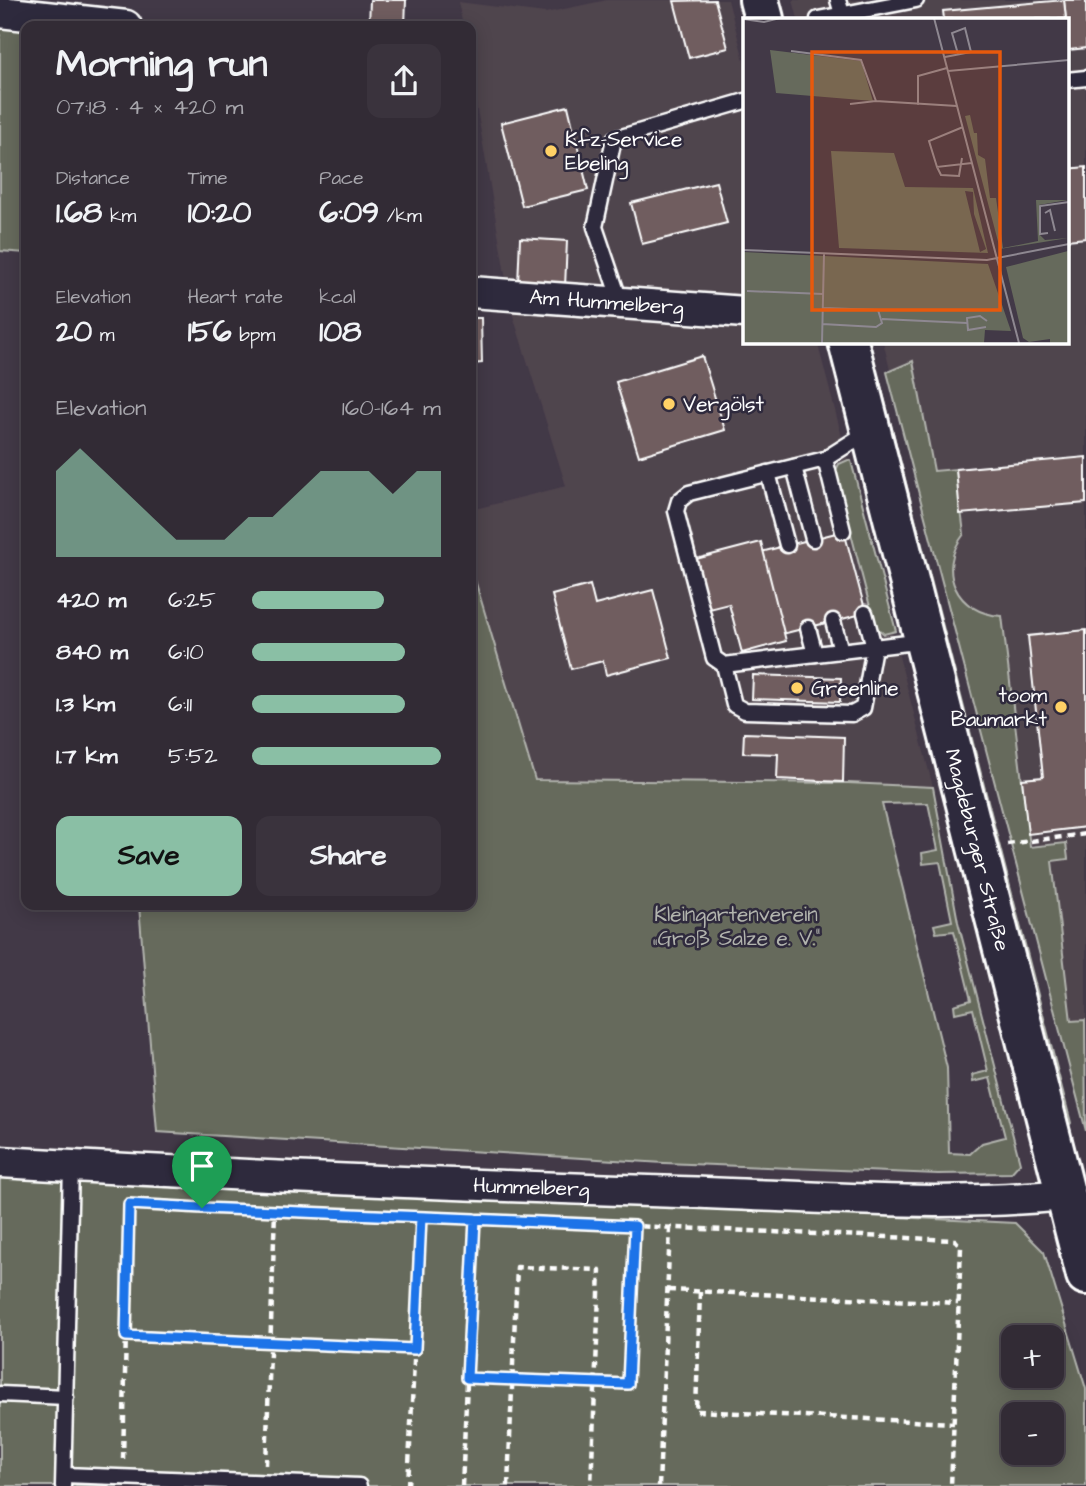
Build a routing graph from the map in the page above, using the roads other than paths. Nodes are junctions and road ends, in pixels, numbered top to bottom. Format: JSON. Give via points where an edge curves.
{"nodes":[{"id":1,"x":759,"y":0,"type":"edge"},
{"id":2,"x":916,"y":0,"type":"edge"},
{"id":3,"x":840,"y":7,"type":"edge"},
{"id":4,"x":0,"y":12,"type":"edge"},
{"id":5,"x":764,"y":18,"type":"edge"},
{"id":6,"x":820,"y":18,"type":"edge"},
{"id":7,"x":80,"y":21,"type":"edge"},
{"id":8,"x":1086,"y":78,"type":"edge"},
{"id":9,"x":1068,"y":80,"type":"edge"},
{"id":10,"x":743,"y":102,"type":"edge"},
{"id":11,"x":476,"y":292,"type":"edge"},
{"id":12,"x":615,"y":303,"type":"junction"},
{"id":13,"x":743,"y":312,"type":"edge"},
{"id":14,"x":849,"y":343,"type":"edge"},
{"id":15,"x":871,"y":431,"type":"junction"},
{"id":16,"x":825,"y":459,"type":"junction"},
{"id":17,"x":794,"y":467,"type":"junction"},
{"id":18,"x":768,"y":473,"type":"junction"},
{"id":19,"x":844,"y":531,"type":"dead end"},
{"id":20,"x":813,"y":538,"type":"dead end"},
{"id":21,"x":787,"y":545,"type":"dead end"},
{"id":22,"x":865,"y":612,"type":"dead end"},
{"id":23,"x":833,"y":621,"type":"dead end"},
{"id":24,"x":808,"y":628,"type":"dead end"},
{"id":25,"x":925,"y":641,"type":"junction"},
{"id":26,"x":874,"y":647,"type":"junction"},
{"id":27,"x":841,"y":651,"type":"junction"},
{"id":28,"x":815,"y":654,"type":"junction"},
{"id":29,"x":724,"y":665,"type":"junction"},
{"id":30,"x":0,"y":1163,"type":"edge"},
{"id":31,"x":71,"y":1166,"type":"junction"},
{"id":32,"x":1064,"y":1195,"type":"junction"},
{"id":33,"x":1086,"y":1276,"type":"edge"},
{"id":34,"x":0,"y":1394,"type":"edge"},
{"id":35,"x":66,"y":1397,"type":"junction"},
{"id":36,"x":64,"y":1480,"type":"edge"},
{"id":37,"x":359,"y":1486,"type":"edge"}],
"edges":[{"from":1,"to":5,"type":"main road"},
{"from":2,"to":3,"type":"lane"},
{"from":3,"to":6,"type":"lane"},
{"from":4,"to":7,"type":"street"},
{"from":8,"to":9,"type":"lane"},
{"from":10,"to":12,"type":"lane","via":[[614,139],[595,227],[616,289]]},
{"from":11,"to":12,"type":"street","name":"Am Hummelberg"},
{"from":12,"to":13,"type":"street","name":"Am Hummelberg"},
{"from":14,"to":15,"type":"main road","name":"Magdeburger Straße"},
{"from":15,"to":16,"type":"lane"},
{"from":15,"to":25,"type":"main road","name":"Magdeburger Straße"},
{"from":16,"to":17,"type":"lane"},
{"from":16,"to":19,"type":"lane"},
{"from":17,"to":18,"type":"lane"},
{"from":17,"to":20,"type":"lane"},
{"from":18,"to":21,"type":"lane"},
{"from":18,"to":29,"type":"lane","via":[[689,493],[676,511],[714,658]]},
{"from":22,"to":26,"type":"lane"},
{"from":23,"to":27,"type":"lane"},
{"from":24,"to":28,"type":"lane"},
{"from":25,"to":26,"type":"lane"},
{"from":25,"to":32,"type":"main road","name":"Magdeburger Straße"},
{"from":26,"to":27,"type":"lane"},
{"from":26,"to":29,"type":"lane","via":[[863,708],[852,714],[746,711],[734,705]]},
{"from":27,"to":28,"type":"lane"},
{"from":28,"to":29,"type":"lane"},
{"from":30,"to":31,"type":"street","name":"Hummelberg"},
{"from":31,"to":32,"type":"street","name":"Hummelberg","via":[[845,1198],[1009,1200]]},
{"from":31,"to":35,"type":"lane"},
{"from":32,"to":33,"type":"main road","name":"Magdeburger Straße"},
{"from":34,"to":35,"type":"lane"},
{"from":35,"to":36,"type":"lane"},
{"from":36,"to":37,"type":"lane","via":[[122,1477]]}]}
